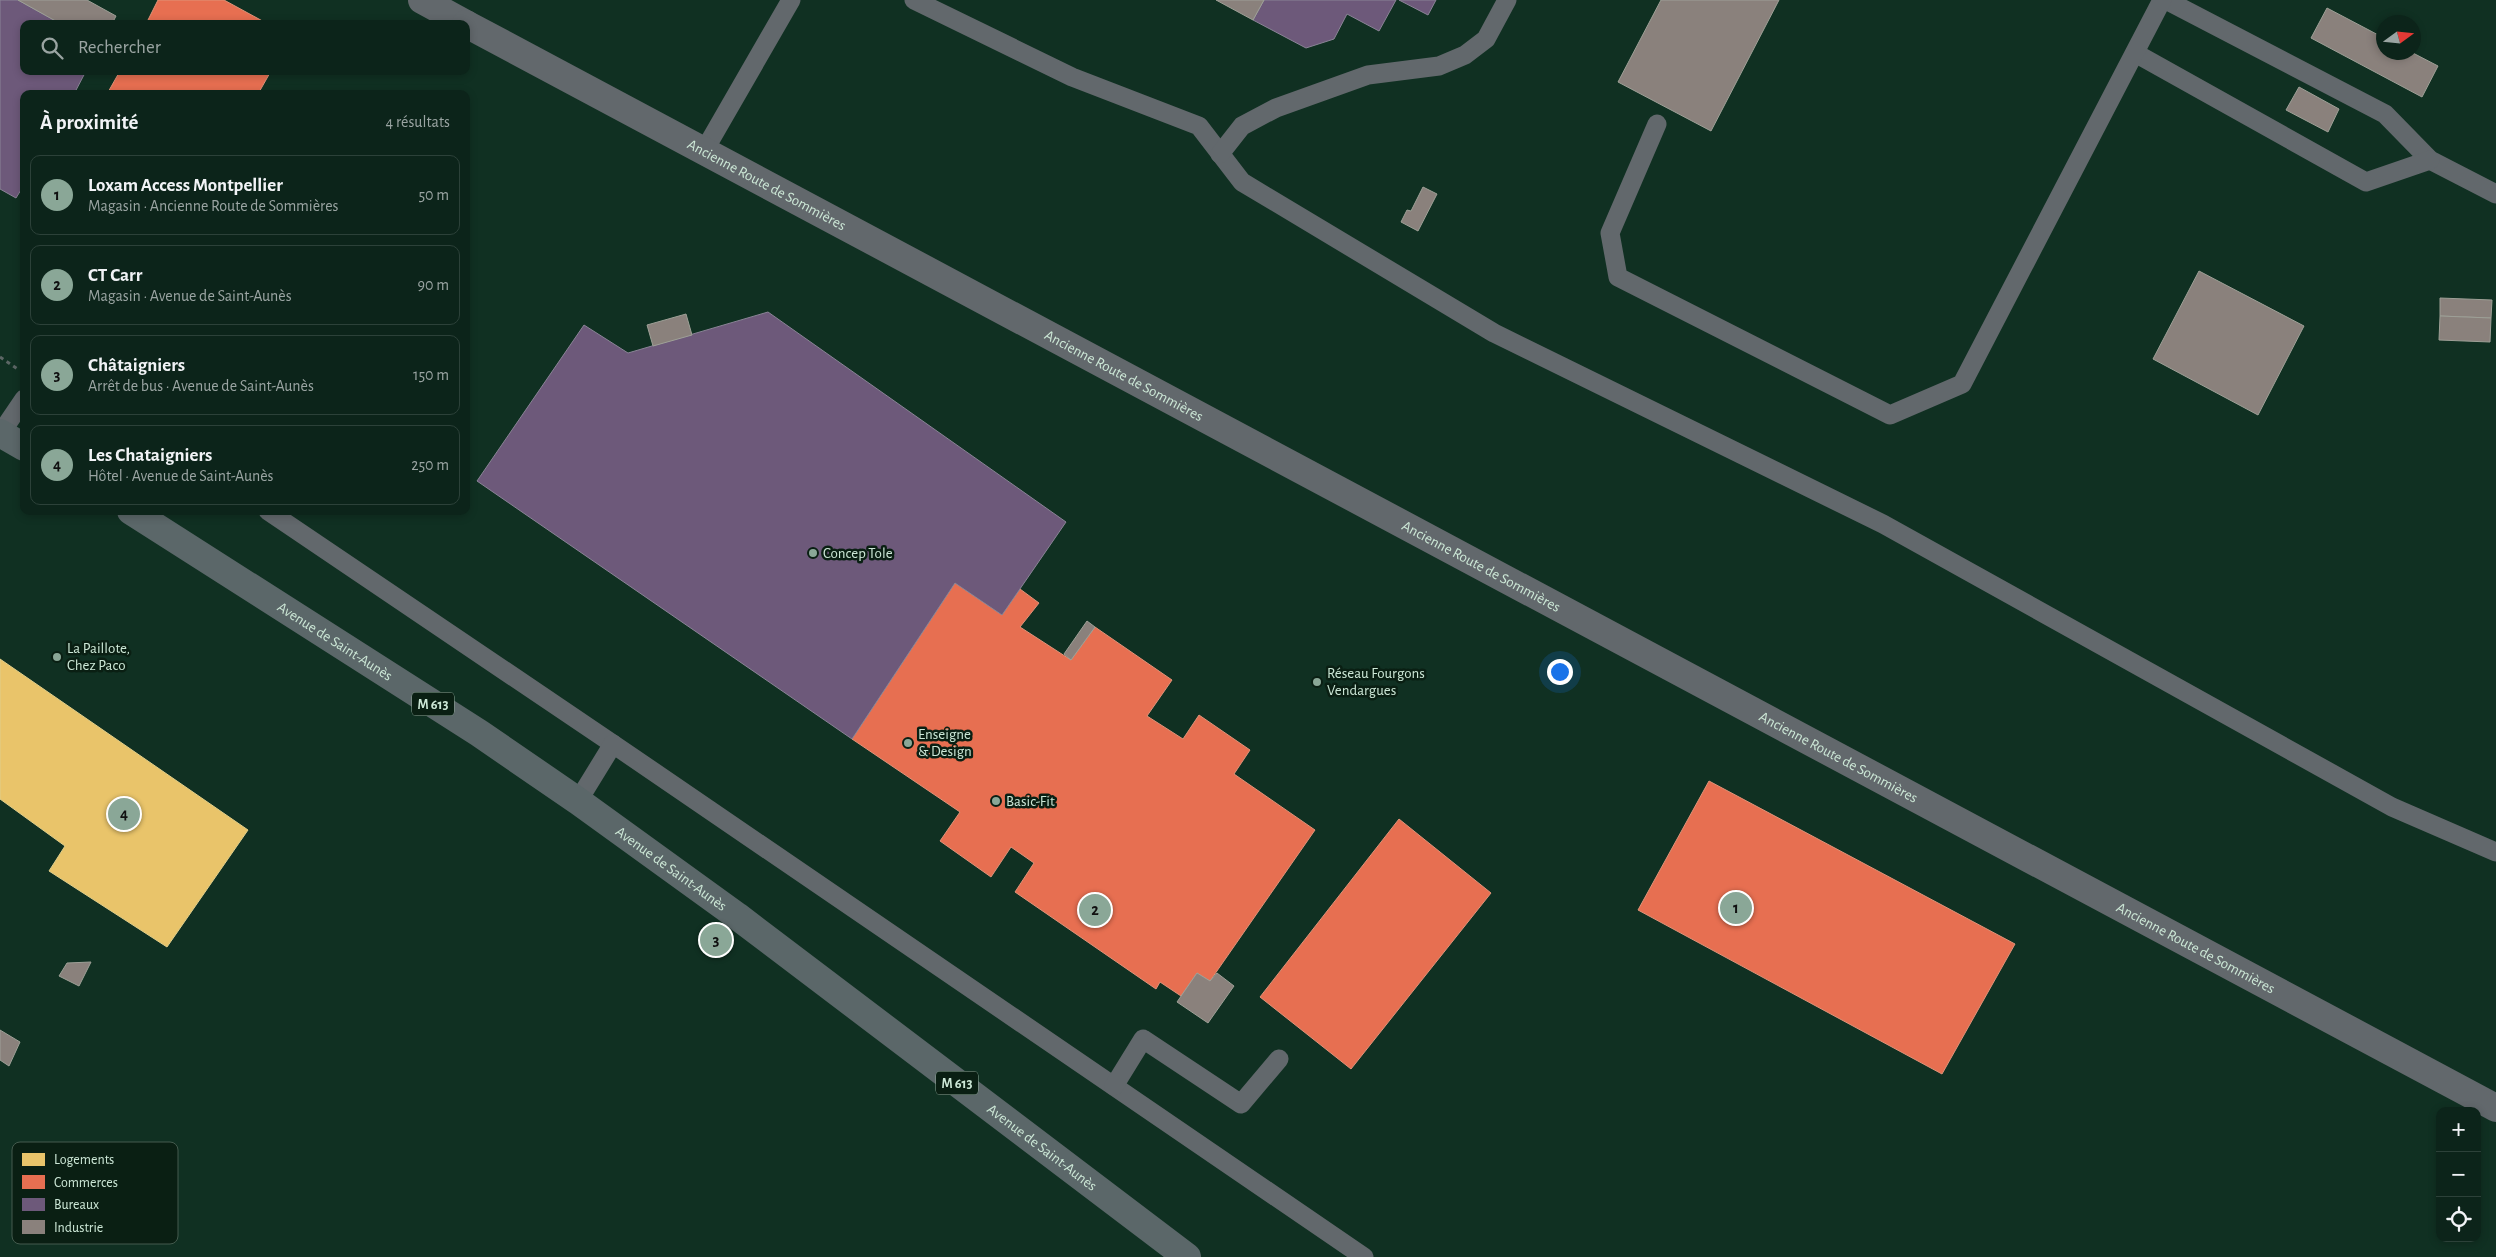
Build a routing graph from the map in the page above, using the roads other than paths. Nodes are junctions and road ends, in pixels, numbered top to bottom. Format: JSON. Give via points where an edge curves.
{"nodes":[{"id":1,"x":422,"y":0,"type":"edge"},
{"id":2,"x":791,"y":0,"type":"edge"},
{"id":3,"x":914,"y":0,"type":"edge"},
{"id":4,"x":1507,"y":0,"type":"edge"},
{"id":5,"x":2164,"y":0,"type":"edge"},
{"id":6,"x":459,"y":20,"type":"edge"},
{"id":7,"x":470,"y":26,"type":"edge"},
{"id":8,"x":2135,"y":53,"type":"junction"},
{"id":9,"x":1657,"y":124,"type":"dead end"},
{"id":10,"x":704,"y":151,"type":"junction"},
{"id":11,"x":1220,"y":154,"type":"junction"},
{"id":12,"x":2430,"y":160,"type":"junction"},
{"id":13,"x":2496,"y":194,"type":"edge"},
{"id":14,"x":20,"y":404,"type":"edge"},
{"id":15,"x":0,"y":433,"type":"edge"},
{"id":16,"x":20,"y":445,"type":"edge"},
{"id":17,"x":137,"y":515,"type":"edge"},
{"id":18,"x":274,"y":515,"type":"edge"},
{"id":19,"x":613,"y":744,"type":"junction"},
{"id":20,"x":578,"y":801,"type":"junction"},
{"id":21,"x":2496,"y":852,"type":"edge"},
{"id":22,"x":1279,"y":1059,"type":"dead end"},
{"id":23,"x":1114,"y":1086,"type":"junction"},
{"id":24,"x":2496,"y":1108,"type":"edge"},
{"id":25,"x":1187,"y":1257,"type":"edge"},
{"id":26,"x":1364,"y":1257,"type":"edge"}],
"edges":[{"from":1,"to":6,"type":"street","name":"Ancienne Route de Sommières"},
{"from":2,"to":10,"type":"lane"},
{"from":3,"to":11,"type":"lane","via":[[1072,77],[1199,126]]},
{"from":4,"to":11,"type":"lane","via":[[1486,39],[1465,55],[1439,66],[1368,76],[1276,108],[1242,126]]},
{"from":5,"to":8,"type":"lane"},
{"from":5,"to":12,"type":"lane","via":[[2385,114]]},
{"from":7,"to":10,"type":"street","name":"Ancienne Route de Sommières"},
{"from":8,"to":9,"type":"lane","via":[[1962,384],[1890,415],[1618,277],[1610,233]]},
{"from":8,"to":12,"type":"lane","via":[[2366,182]]},
{"from":10,"to":24,"type":"street","name":"Ancienne Route de Sommières"},
{"from":11,"to":21,"type":"lane","via":[[1242,182],[1494,334],[1883,524],[2392,807]]},
{"from":12,"to":13,"type":"lane"},
{"from":14,"to":15,"type":"lane"},
{"from":15,"to":16,"type":"main road"},
{"from":17,"to":20,"type":"main road","name":"Avenue de Saint-Aunès","number":"M 613","via":[[471,728]]},
{"from":18,"to":19,"type":"lane"},
{"from":19,"to":20,"type":"lane"},
{"from":19,"to":23,"type":"lane"},
{"from":20,"to":25,"type":"main road","name":"Avenue de Saint-Aunès","number":"M 613","via":[[732,912]]},
{"from":22,"to":23,"type":"lane","via":[[1241,1104],[1143,1039]]},
{"from":23,"to":26,"type":"lane"}]}
